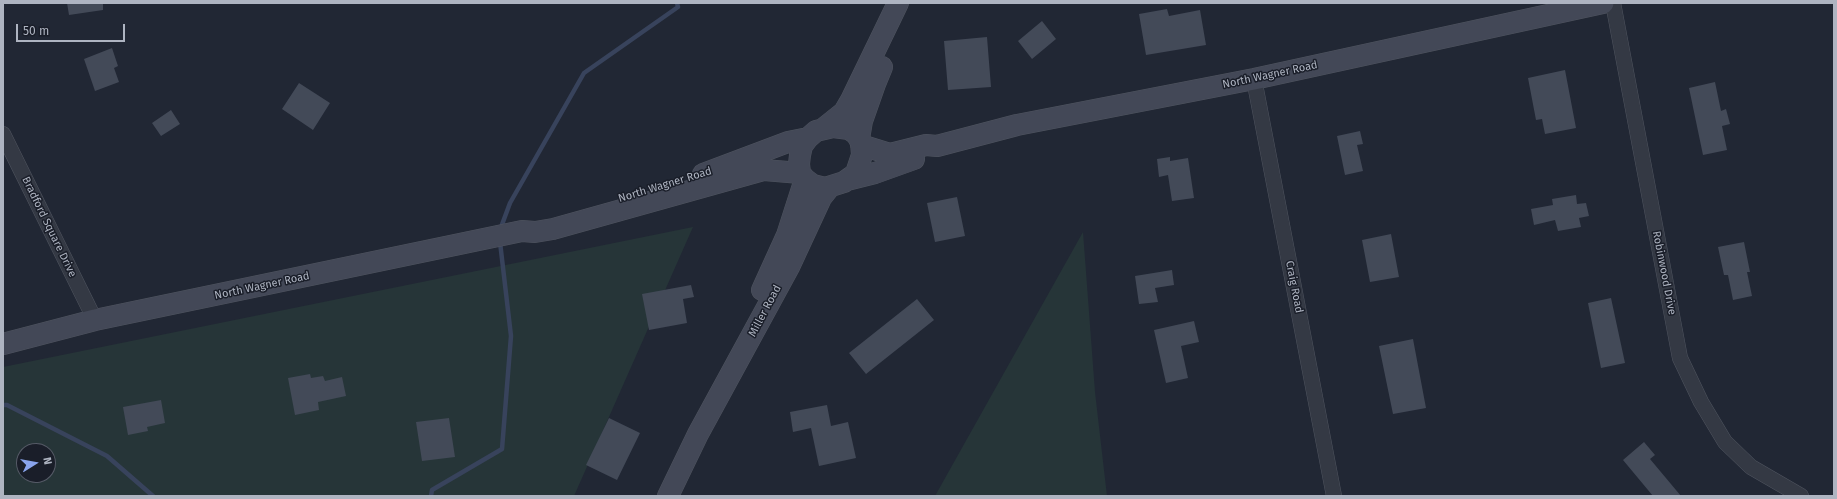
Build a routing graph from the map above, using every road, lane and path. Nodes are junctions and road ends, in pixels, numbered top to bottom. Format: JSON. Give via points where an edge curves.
{"nodes":[{"id":1,"x":898,"y":3,"type":"edge"},
{"id":2,"x":912,"y":3,"type":"edge"},
{"id":3,"x":1603,"y":3,"type":"edge"},
{"id":4,"x":1613,"y":3,"type":"edge"},
{"id":5,"x":1254,"y":78,"type":"junction"},
{"id":6,"x":816,"y":133,"type":"junction"},
{"id":7,"x":3,"y":134,"type":"edge"},
{"id":8,"x":860,"y":142,"type":"junction"},
{"id":9,"x":936,"y":146,"type":"junction"},
{"id":10,"x":803,"y":176,"type":"junction"},
{"id":11,"x":838,"y":184,"type":"junction"},
{"id":12,"x":516,"y":232,"type":"junction"},
{"id":13,"x":95,"y":320,"type":"junction"},
{"id":14,"x":3,"y":344,"type":"edge"},
{"id":15,"x":698,"y":434,"type":"junction"},
{"id":16,"x":668,"y":496,"type":"edge"},
{"id":17,"x":1334,"y":496,"type":"edge"},
{"id":18,"x":1801,"y":496,"type":"edge"}],
"edges":[{"from":1,"to":6,"type":"main road","via":[[844,112]]},
{"from":2,"to":8,"type":"main road","via":[[874,84],[862,121]]},
{"from":3,"to":5,"type":"main road","name":"North Wagner Road"},
{"from":4,"to":18,"type":"street","name":"Robinwood Drive","via":[[1680,358],[1701,402],[1725,442],[1751,467]]},
{"from":5,"to":9,"type":"main road","name":"North Wagner Road","via":[[1017,126]]},
{"from":5,"to":17,"type":"street","name":"Craig Road"},
{"from":6,"to":8,"type":"main road","via":[[841,127],[849,129]]},
{"from":6,"to":10,"type":"main road","via":[[802,146],[799,164]]},
{"from":6,"to":12,"type":"main road","name":"North Wagner Road","via":[[708,172],[536,223]]},
{"from":7,"to":13,"type":"street","name":"Bradford Square Drive"},
{"from":8,"to":9,"type":"main road","name":"North Wagner Road","via":[[890,154],[926,145]]},
{"from":8,"to":11,"type":"main road","via":[[862,155],[856,172]]},
{"from":9,"to":11,"type":"main road","name":"North Wagner Road","via":[[931,153]]},
{"from":10,"to":11,"type":"main road","via":[[814,185],[825,188]]},
{"from":10,"to":12,"type":"main road","name":"North Wagner Road","via":[[764,170],[553,229]]},
{"from":10,"to":15,"type":"main road","name":"Miller Road","via":[[788,235],[704,412]]},
{"from":11,"to":15,"type":"main road","name":"Miller Road","via":[[820,198],[789,267]]},
{"from":12,"to":13,"type":"main road","name":"North Wagner Road"},
{"from":13,"to":14,"type":"main road","name":"North Wagner Road"},
{"from":15,"to":16,"type":"main road","name":"Miller Road"}]}
